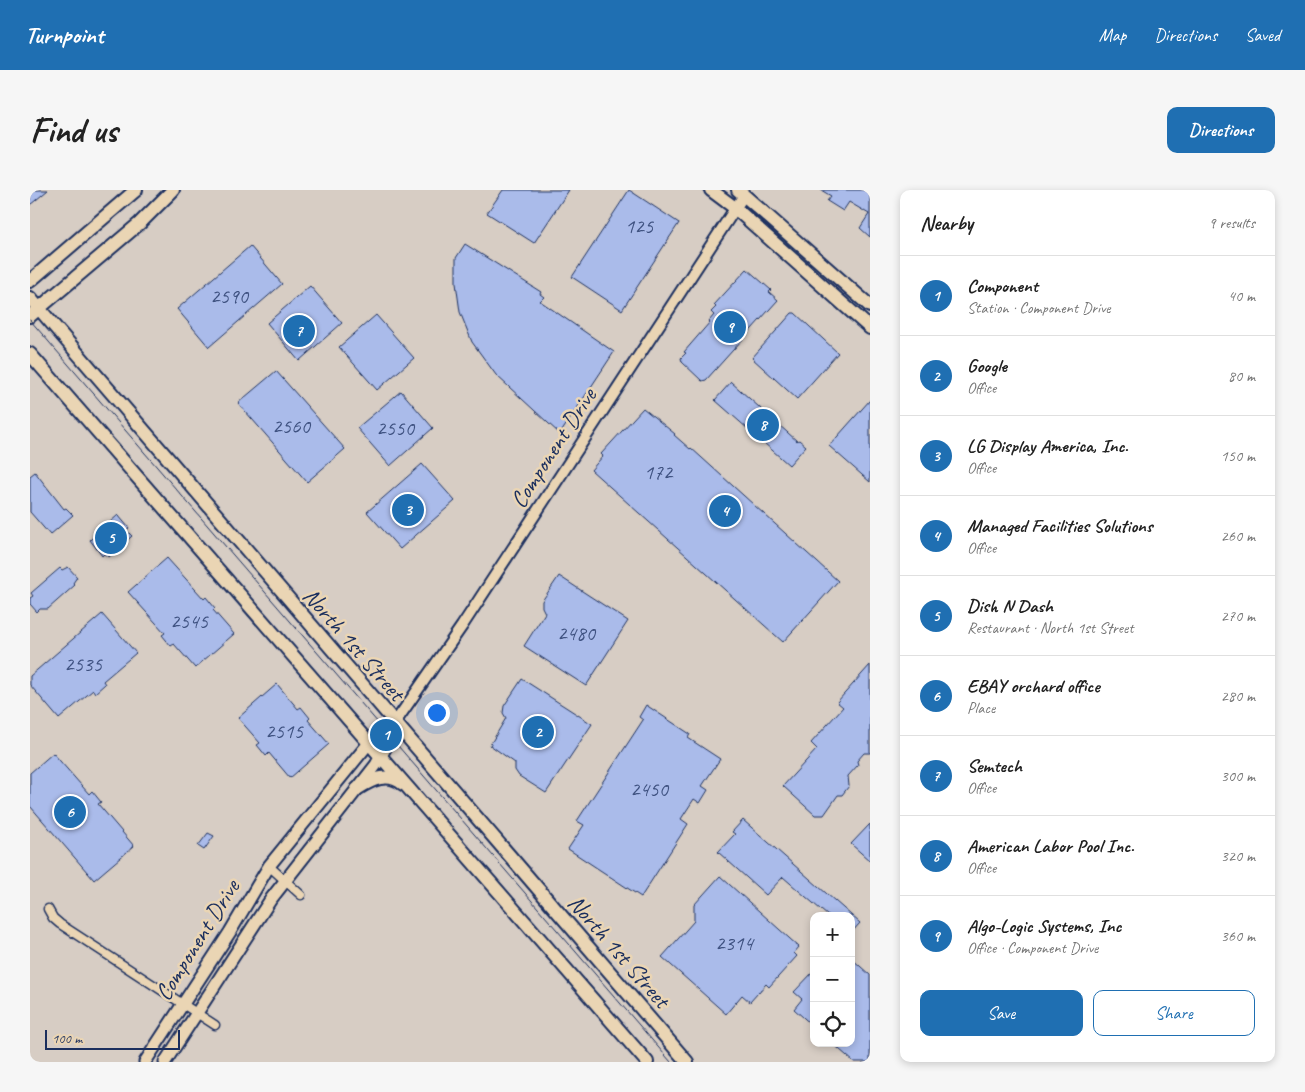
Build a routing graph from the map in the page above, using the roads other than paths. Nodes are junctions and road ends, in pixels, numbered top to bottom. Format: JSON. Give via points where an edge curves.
{"nodes":[{"id":1,"x":136,"y":190,"type":"edge"},
{"id":2,"x":173,"y":190,"type":"edge"},
{"id":3,"x":711,"y":190,"type":"edge"},
{"id":4,"x":741,"y":192,"type":"edge"},
{"id":5,"x":735,"y":208,"type":"junction"},
{"id":6,"x":30,"y":281,"type":"edge"},
{"id":7,"x":30,"y":298,"type":"edge"},
{"id":8,"x":870,"y":306,"type":"edge"},
{"id":9,"x":35,"y":313,"type":"edge"},
{"id":10,"x":870,"y":328,"type":"edge"},
{"id":11,"x":30,"y":354,"type":"edge"},
{"id":12,"x":394,"y":724,"type":"junction"},
{"id":13,"x":369,"y":743,"type":"junction"},
{"id":14,"x":381,"y":756,"type":"junction"},
{"id":15,"x":357,"y":789,"type":"junction"},
{"id":16,"x":414,"y":794,"type":"junction"},
{"id":17,"x":269,"y":866,"type":"junction"},
{"id":18,"x":285,"y":881,"type":"junction"},
{"id":19,"x":301,"y":895,"type":"dead end"},
{"id":20,"x":48,"y":909,"type":"dead end"},
{"id":21,"x":183,"y":1004,"type":"junction"},
{"id":22,"x":197,"y":1013,"type":"junction"},
{"id":23,"x":215,"y":1025,"type":"dead end"},
{"id":24,"x":145,"y":1062,"type":"edge"},
{"id":25,"x":165,"y":1062,"type":"edge"},
{"id":26,"x":646,"y":1062,"type":"edge"},
{"id":27,"x":687,"y":1062,"type":"edge"}],
"edges":[{"from":1,"to":6,"type":"main road"},
{"from":2,"to":9,"type":"main road","via":[[140,223]]},
{"from":3,"to":5,"type":"main road"},
{"from":4,"to":5,"type":"street","name":"Component Drive"},
{"from":4,"to":8,"type":"main road"},
{"from":5,"to":10,"type":"main road"},
{"from":5,"to":12,"type":"street","name":"Component Drive","via":[[462,626]]},
{"from":7,"to":9,"type":"main road","name":"North 1st Street"},
{"from":9,"to":12,"type":"main road","name":"North 1st Street"},
{"from":11,"to":13,"type":"main road"},
{"from":12,"to":13,"type":"main road","name":"Component Drive"},
{"from":12,"to":14,"type":"main road","name":"Component Drive"},
{"from":12,"to":27,"type":"main road","name":"North 1st Street"},
{"from":13,"to":14,"type":"main road"},
{"from":13,"to":17,"type":"main road","name":"Component Drive"},
{"from":14,"to":15,"type":"main road","name":"Component Drive"},
{"from":14,"to":16,"type":"main road"},
{"from":15,"to":16,"type":"main road","via":[[371,780],[389,778],[397,779]]},
{"from":15,"to":18,"type":"main road","name":"Component Drive"},
{"from":16,"to":26,"type":"main road"},
{"from":17,"to":18,"type":"street","name":"Component Drive"},
{"from":17,"to":21,"type":"main road","name":"Component Drive"},
{"from":18,"to":19,"type":"street","name":"Component Drive"},
{"from":18,"to":22,"type":"main road","name":"Component Drive"},
{"from":20,"to":21,"type":"street","via":[[60,924]]},
{"from":21,"to":22,"type":"street"},
{"from":21,"to":24,"type":"main road","name":"Component Drive"},
{"from":22,"to":23,"type":"street"},
{"from":22,"to":25,"type":"main road","name":"Component Drive"}]}
